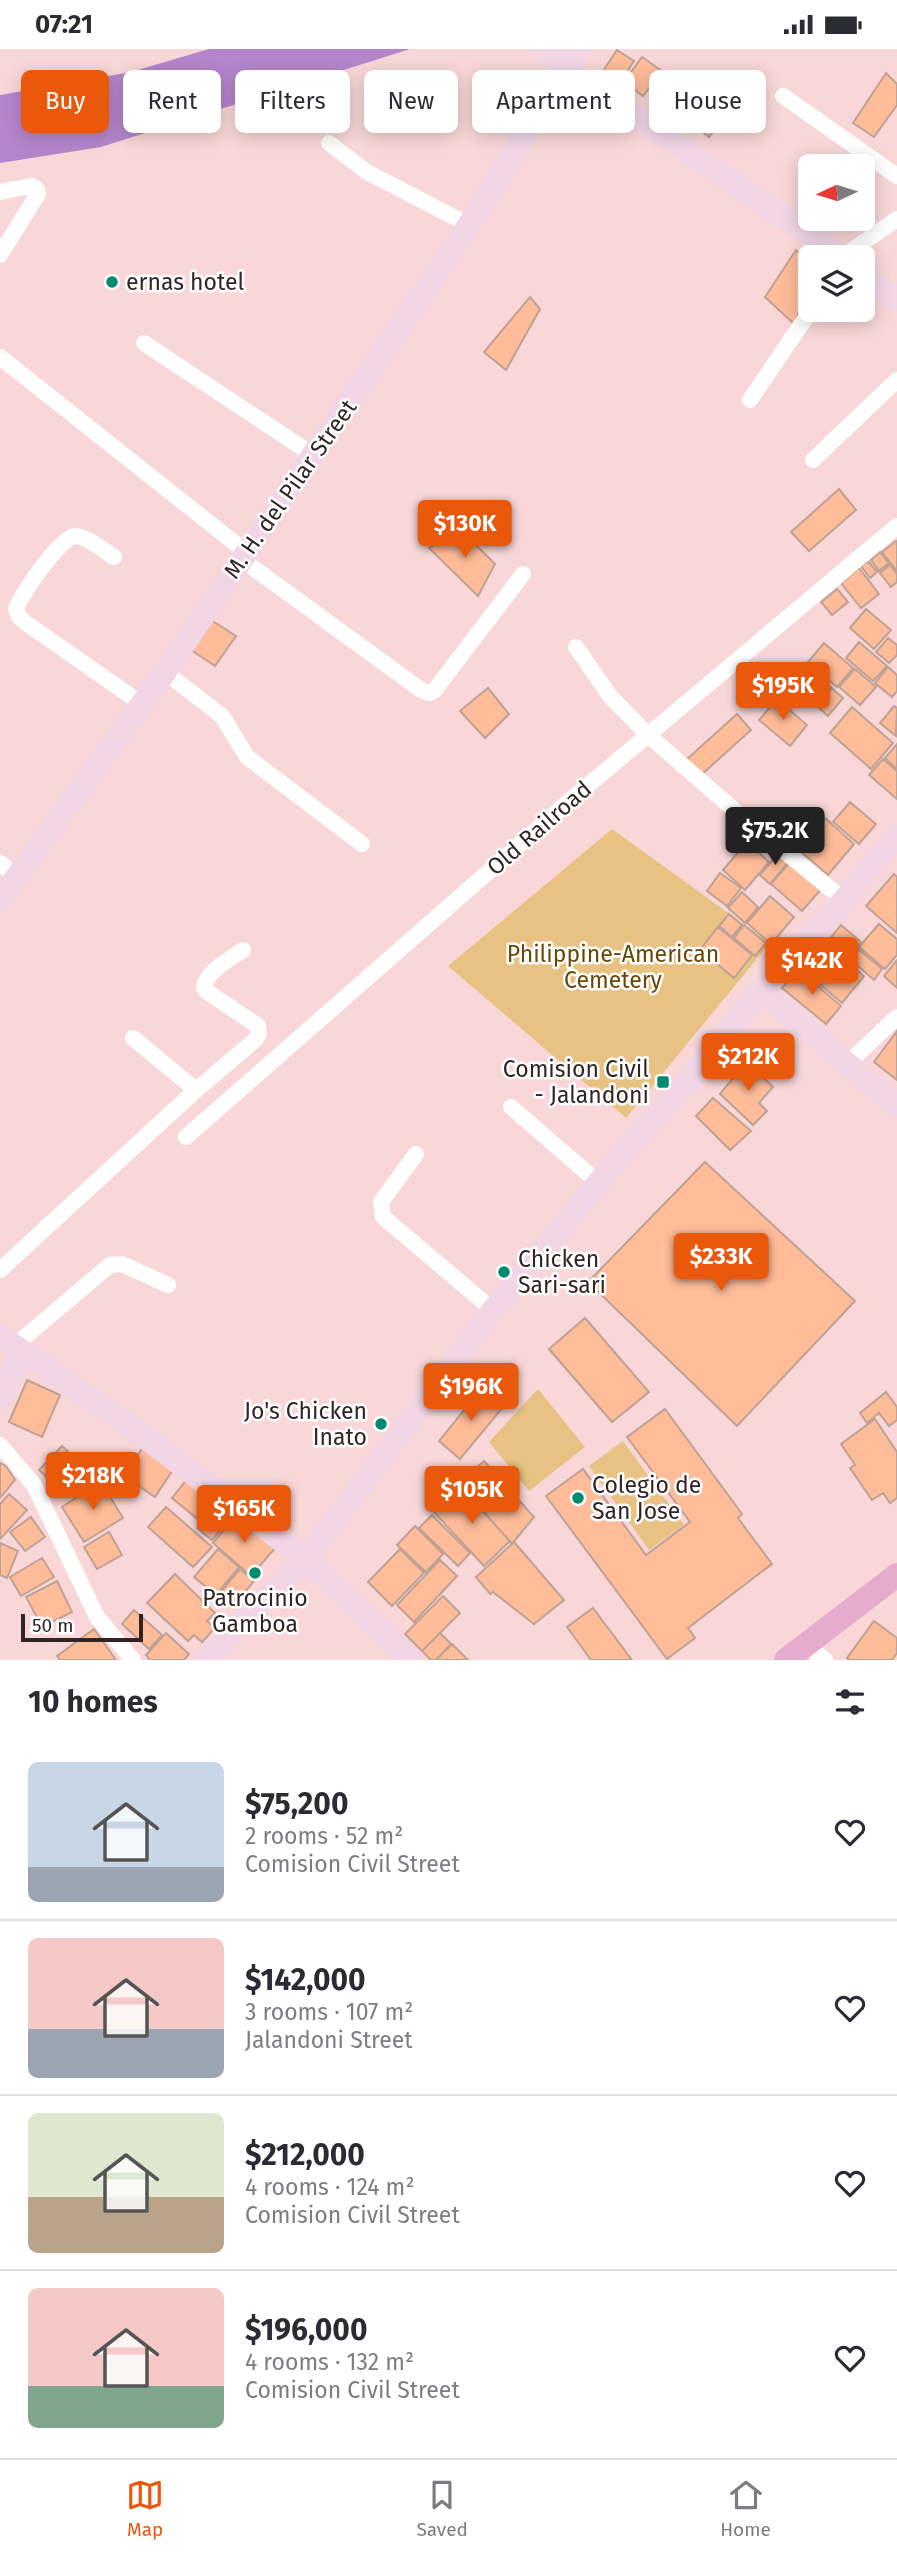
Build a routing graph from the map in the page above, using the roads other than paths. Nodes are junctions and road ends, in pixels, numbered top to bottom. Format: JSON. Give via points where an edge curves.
{"nodes":[{"id":1,"x":543,"y":49,"type":"edge"},
{"id":2,"x":580,"y":49,"type":"edge"},
{"id":3,"x":566,"y":69,"type":"junction"},
{"id":4,"x":783,"y":96,"type":"dead end"},
{"id":5,"x":328,"y":143,"type":"dead end"},
{"id":6,"x":897,"y":176,"type":"edge"},
{"id":7,"x":0,"y":192,"type":"edge"},
{"id":8,"x":897,"y":219,"type":"edge"},
{"id":9,"x":469,"y":225,"type":"junction"},
{"id":10,"x":824,"y":245,"type":"edge"},
{"id":11,"x":859,"y":245,"type":"edge"},
{"id":12,"x":0,"y":255,"type":"edge"},
{"id":13,"x":875,"y":283,"type":"edge"},
{"id":14,"x":897,"y":300,"type":"edge"},
{"id":15,"x":803,"y":322,"type":"edge"},
{"id":16,"x":144,"y":343,"type":"dead end"},
{"id":17,"x":1,"y":361,"type":"edge"},
{"id":18,"x":897,"y":380,"type":"edge"},
{"id":19,"x":750,"y":400,"type":"dead end"},
{"id":20,"x":313,"y":455,"type":"junction"},
{"id":21,"x":813,"y":460,"type":"dead end"},
{"id":22,"x":897,"y":526,"type":"edge"},
{"id":23,"x":243,"y":555,"type":"junction"},
{"id":24,"x":114,"y":557,"type":"dead end"},
{"id":25,"x":523,"y":574,"type":"dead end"},
{"id":26,"x":576,"y":647,"type":"dead end"},
{"id":27,"x":165,"y":672,"type":"junction"},
{"id":28,"x":142,"y":704,"type":"junction"},
{"id":29,"x":648,"y":735,"type":"junction"},
{"id":30,"x":897,"y":835,"type":"edge"},
{"id":31,"x":362,"y":844,"type":"dead end"},
{"id":32,"x":9,"y":870,"type":"edge"},
{"id":33,"x":0,"y":900,"type":"edge"},
{"id":34,"x":844,"y":900,"type":"junction"},
{"id":35,"x":243,"y":950,"type":"dead end"},
{"id":36,"x":761,"y":990,"type":"junction"},
{"id":37,"x":897,"y":1017,"type":"edge"},
{"id":38,"x":133,"y":1038,"type":"dead end"},
{"id":39,"x":847,"y":1064,"type":"junction"},
{"id":40,"x":196,"y":1090,"type":"junction"},
{"id":41,"x":897,"y":1106,"type":"edge"},
{"id":42,"x":512,"y":1107,"type":"dead end"},
{"id":43,"x":186,"y":1137,"type":"dead end"},
{"id":44,"x":416,"y":1154,"type":"dead end"},
{"id":45,"x":600,"y":1184,"type":"junction"},
{"id":46,"x":0,"y":1269,"type":"edge"},
{"id":47,"x":168,"y":1285,"type":"dead end"},
{"id":48,"x":494,"y":1310,"type":"junction"},
{"id":49,"x":11,"y":1345,"type":"edge"},
{"id":50,"x":0,"y":1399,"type":"edge"},
{"id":51,"x":0,"y":1445,"type":"edge"},
{"id":52,"x":306,"y":1559,"type":"junction"},
{"id":53,"x":897,"y":1575,"type":"edge"},
{"id":54,"x":795,"y":1653,"type":"edge"},
{"id":55,"x":133,"y":1660,"type":"edge"},
{"id":56,"x":206,"y":1660,"type":"edge"},
{"id":57,"x":411,"y":1660,"type":"edge"},
{"id":58,"x":825,"y":1660,"type":"edge"}],
"edges":[{"from":1,"to":3,"type":"street"},
{"from":2,"to":3,"type":"street","name":"M. H. del Pilar Street"},
{"from":3,"to":9,"type":"street","name":"M. H. del Pilar Street"},
{"from":3,"to":10,"type":"street"},
{"from":4,"to":6,"type":"street"},
{"from":5,"to":9,"type":"street","via":[[367,172]]},
{"from":7,"to":12,"type":"street","via":[[32,186],[38,194]]},
{"from":8,"to":11,"type":"street"},
{"from":9,"to":20,"type":"street","name":"M. H. del Pilar Street"},
{"from":13,"to":14,"type":"street"},
{"from":15,"to":19,"type":"street"},
{"from":16,"to":20,"type":"street"},
{"from":17,"to":23,"type":"street"},
{"from":18,"to":21,"type":"street"},
{"from":20,"to":23,"type":"street","name":"M. H. del Pilar Street"},
{"from":22,"to":29,"type":"street","name":"Old Railroad"},
{"from":23,"to":25,"type":"street","via":[[429,693]]},
{"from":23,"to":27,"type":"street","name":"M. H. del Pilar Street"},
{"from":24,"to":28,"type":"street","via":[[83,539],[70,538],[52,554],[16,609],[26,623]]},
{"from":26,"to":29,"type":"street","via":[[611,696]]},
{"from":27,"to":28,"type":"street","name":"M. H. del Pilar Street"},
{"from":27,"to":31,"type":"street","via":[[222,716],[247,757]]},
{"from":28,"to":32,"type":"street","name":"M. H. del Pilar Street"},
{"from":29,"to":34,"type":"street"},
{"from":29,"to":43,"type":"street","name":"Old Railroad"},
{"from":30,"to":34,"type":"street"},
{"from":32,"to":33,"type":"street","name":"M. H. del Pilar Street"},
{"from":34,"to":36,"type":"street"},
{"from":35,"to":40,"type":"street","via":[[212,973],[204,987],[250,1019],[259,1034]]},
{"from":36,"to":39,"type":"street"},
{"from":36,"to":45,"type":"street"},
{"from":37,"to":39,"type":"street"},
{"from":38,"to":40,"type":"street"},
{"from":39,"to":41,"type":"street"},
{"from":40,"to":46,"type":"street"},
{"from":42,"to":45,"type":"street"},
{"from":44,"to":48,"type":"street","via":[[381,1202],[383,1217]]},
{"from":45,"to":48,"type":"street"},
{"from":47,"to":49,"type":"street","via":[[122,1265],[110,1265]]},
{"from":48,"to":52,"type":"street"},
{"from":49,"to":50,"type":"street"},
{"from":49,"to":52,"type":"street","via":[[122,1420]]},
{"from":51,"to":55,"type":"street","via":[[34,1485],[97,1617]]},
{"from":52,"to":56,"type":"street"},
{"from":52,"to":57,"type":"street"},
{"from":53,"to":54,"type":"main road"},
{"from":54,"to":58,"type":"street"}]}
